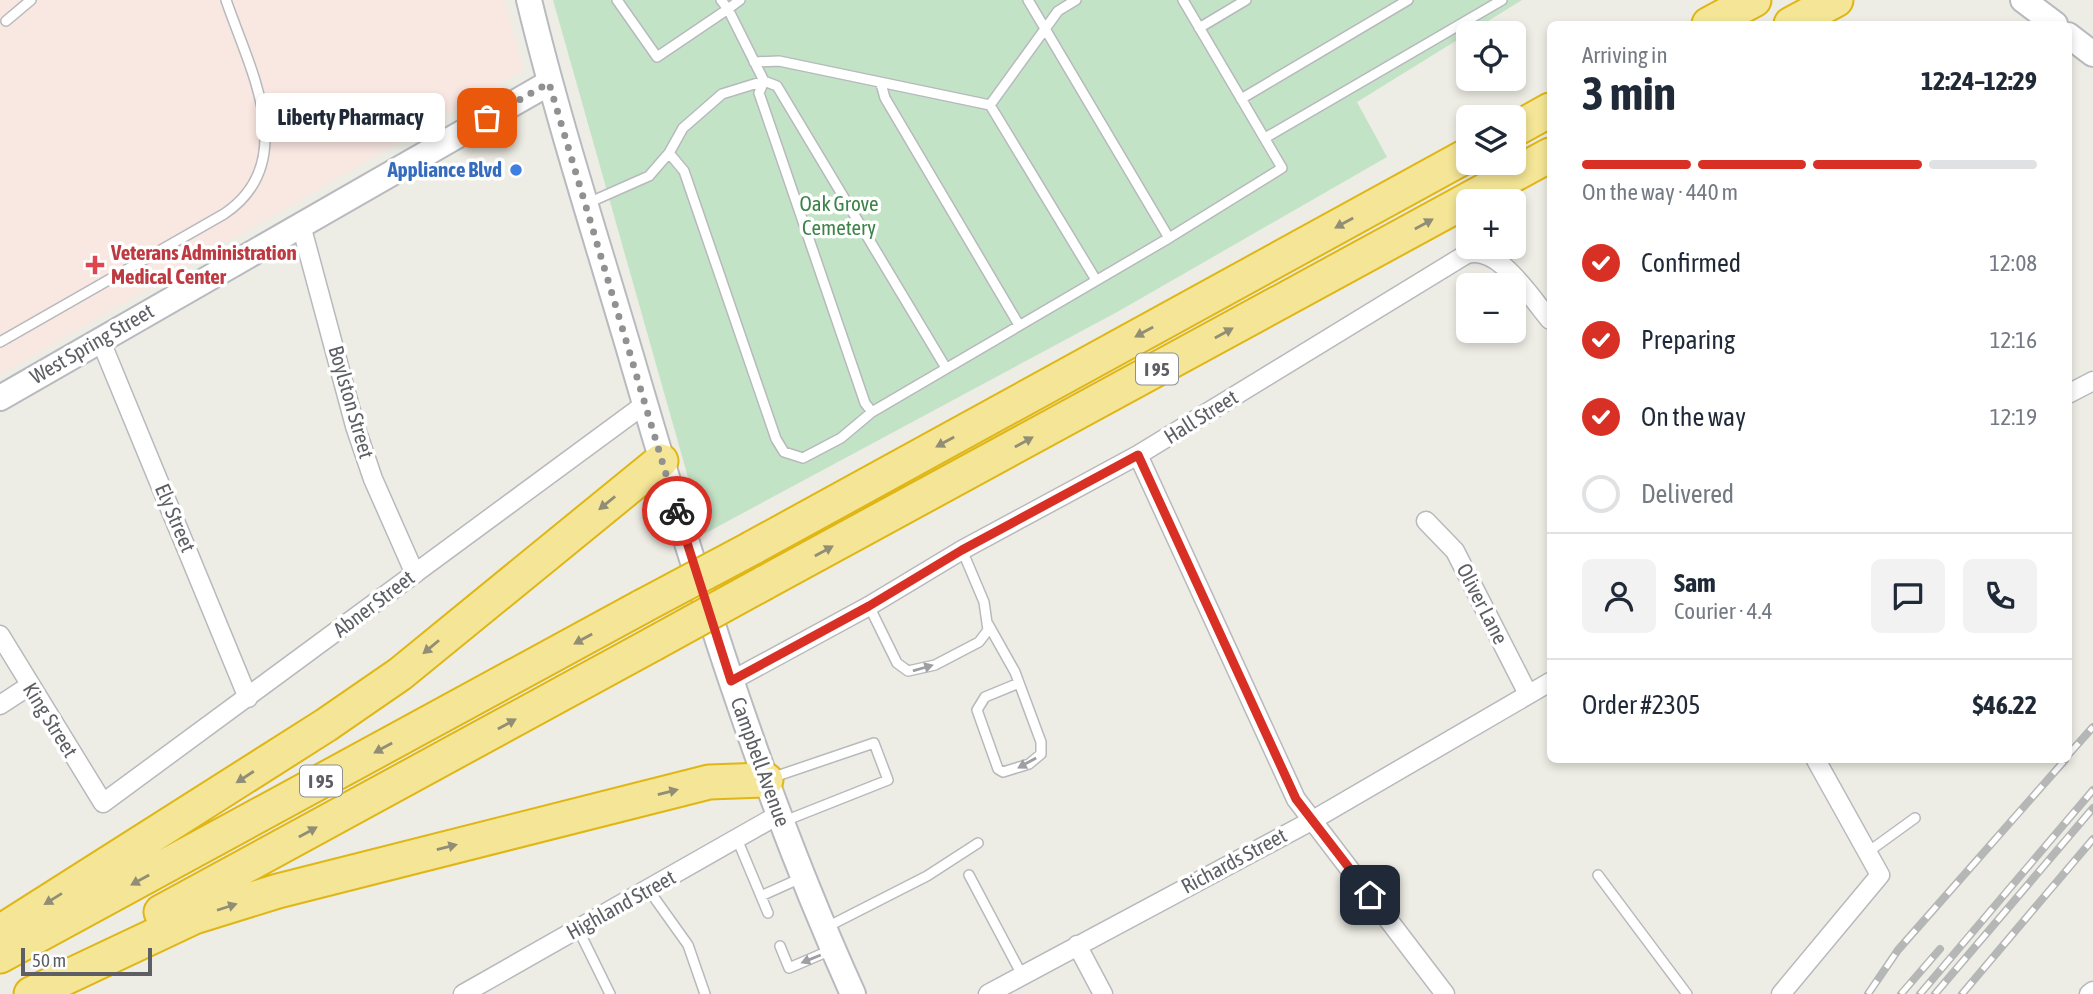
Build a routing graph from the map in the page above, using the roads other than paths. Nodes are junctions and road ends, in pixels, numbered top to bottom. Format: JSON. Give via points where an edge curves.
{"nodes":[{"id":1,"x":31,"y":0,"type":"edge"},
{"id":2,"x":226,"y":0,"type":"edge"},
{"id":3,"x":529,"y":0,"type":"edge"},
{"id":4,"x":617,"y":0,"type":"edge"},
{"id":5,"x":721,"y":0,"type":"edge"},
{"id":6,"x":740,"y":0,"type":"edge"},
{"id":7,"x":1028,"y":0,"type":"edge"},
{"id":8,"x":1076,"y":0,"type":"edge"},
{"id":9,"x":1183,"y":0,"type":"edge"},
{"id":10,"x":1247,"y":0,"type":"edge"},
{"id":11,"x":1408,"y":0,"type":"edge"},
{"id":12,"x":1502,"y":0,"type":"edge"},
{"id":13,"x":1754,"y":0,"type":"edge"},
{"id":14,"x":1836,"y":0,"type":"edge"},
{"id":15,"x":2023,"y":0,"type":"edge"},
{"id":16,"x":728,"y":9,"type":"junction"},
{"id":17,"x":6,"y":21,"type":"dead end"},
{"id":18,"x":1715,"y":21,"type":"edge"},
{"id":19,"x":1797,"y":21,"type":"edge"},
{"id":20,"x":2051,"y":21,"type":"edge"},
{"id":21,"x":1045,"y":28,"type":"junction"},
{"id":22,"x":1199,"y":28,"type":"junction"},
{"id":23,"x":2072,"y":38,"type":"edge"},
{"id":24,"x":2093,"y":54,"type":"edge"},
{"id":25,"x":754,"y":62,"type":"junction"},
{"id":26,"x":764,"y":81,"type":"junction"},
{"id":27,"x":549,"y":83,"type":"junction"},
{"id":28,"x":881,"y":84,"type":"junction"},
{"id":29,"x":1241,"y":99,"type":"junction"},
{"id":30,"x":990,"y":104,"type":"junction"},
{"id":31,"x":1547,"y":112,"type":"edge"},
{"id":32,"x":1526,"y":123,"type":"edge"},
{"id":33,"x":1265,"y":138,"type":"junction"},
{"id":34,"x":669,"y":153,"type":"junction"},
{"id":35,"x":1547,"y":157,"type":"edge"},
{"id":36,"x":1456,"y":162,"type":"edge"},
{"id":37,"x":586,"y":204,"type":"junction"},
{"id":38,"x":301,"y":225,"type":"junction"},
{"id":39,"x":1169,"y":238,"type":"junction"},
{"id":40,"x":1096,"y":281,"type":"junction"},
{"id":41,"x":1547,"y":317,"type":"edge"},
{"id":42,"x":1019,"y":325,"type":"junction"},
{"id":43,"x":100,"y":338,"type":"junction"},
{"id":44,"x":0,"y":342,"type":"edge"},
{"id":45,"x":946,"y":368,"type":"junction"},
{"id":46,"x":2093,"y":381,"type":"edge"},
{"id":47,"x":2072,"y":392,"type":"edge"},
{"id":48,"x":0,"y":398,"type":"edge"},
{"id":49,"x":645,"y":404,"type":"junction"},
{"id":50,"x":872,"y":412,"type":"junction"},
{"id":51,"x":1138,"y":455,"type":"junction"},
{"id":52,"x":661,"y":461,"type":"junction"},
{"id":53,"x":1426,"y":521,"type":"dead end"},
{"id":54,"x":962,"y":550,"type":"junction"},
{"id":55,"x":415,"y":574,"type":"junction"},
{"id":56,"x":869,"y":606,"type":"junction"},
{"id":57,"x":988,"y":624,"type":"junction"},
{"id":58,"x":0,"y":635,"type":"edge"},
{"id":59,"x":731,"y":681,"type":"junction"},
{"id":60,"x":1019,"y":682,"type":"junction"},
{"id":61,"x":1547,"y":684,"type":"edge"},
{"id":62,"x":29,"y":686,"type":"junction"},
{"id":63,"x":1528,"y":694,"type":"junction"},
{"id":64,"x":248,"y":698,"type":"junction"},
{"id":65,"x":0,"y":705,"type":"edge"},
{"id":66,"x":1818,"y":763,"type":"edge"},
{"id":67,"x":766,"y":780,"type":"junction"},
{"id":68,"x":103,"y":803,"type":"joint"},
{"id":69,"x":1915,"y":818,"type":"dead end"},
{"id":70,"x":780,"y":819,"type":"junction"},
{"id":71,"x":1312,"y":820,"type":"junction"},
{"id":72,"x":737,"y":839,"type":"junction"},
{"id":73,"x":978,"y":843,"type":"dead end"},
{"id":74,"x":1868,"y":852,"type":"junction"},
{"id":75,"x":969,"y":875,"type":"dead end"},
{"id":76,"x":1598,"y":875,"type":"dead end"},
{"id":77,"x":803,"y":877,"type":"junction"},
{"id":78,"x":648,"y":889,"type":"junction"},
{"id":79,"x":761,"y":896,"type":"junction"},
{"id":80,"x":768,"y":913,"type":"dead end"},
{"id":81,"x":578,"y":929,"type":"junction"},
{"id":82,"x":0,"y":932,"type":"edge"},
{"id":83,"x":828,"y":939,"type":"junction"},
{"id":84,"x":1077,"y":945,"type":"junction"},
{"id":85,"x":780,"y":946,"type":"dead end"},
{"id":86,"x":0,"y":956,"type":"edge"},
{"id":87,"x":1022,"y":975,"type":"junction"},
{"id":88,"x":2093,"y":991,"type":"edge"},
{"id":89,"x":11,"y":994,"type":"edge"},
{"id":90,"x":31,"y":994,"type":"edge"},
{"id":91,"x":463,"y":994,"type":"edge"},
{"id":92,"x":610,"y":994,"type":"edge"},
{"id":93,"x":705,"y":994,"type":"edge"},
{"id":94,"x":853,"y":994,"type":"edge"},
{"id":95,"x":988,"y":994,"type":"edge"},
{"id":96,"x":1103,"y":994,"type":"edge"},
{"id":97,"x":1445,"y":994,"type":"edge"},
{"id":98,"x":1687,"y":994,"type":"edge"},
{"id":99,"x":1781,"y":994,"type":"edge"},
{"id":100,"x":2089,"y":994,"type":"edge"}],
"edges":[{"from":1,"to":17,"type":"lane"},
{"from":2,"to":44,"type":"lane","via":[[266,125],[266,155],[256,183],[224,214]]},
{"from":3,"to":27,"type":"main road","name":"Campbell Avenue"},
{"from":4,"to":16,"type":"lane","via":[[657,58]]},
{"from":5,"to":16,"type":"lane"},
{"from":6,"to":16,"type":"lane"},
{"from":7,"to":21,"type":"lane"},
{"from":8,"to":21,"type":"lane","via":[[1058,11]]},
{"from":9,"to":22,"type":"lane"},
{"from":10,"to":22,"type":"lane"},
{"from":11,"to":29,"type":"lane"},
{"from":12,"to":33,"type":"lane"},
{"from":13,"to":18,"type":"highway"},
{"from":14,"to":19,"type":"highway"},
{"from":15,"to":20,"type":"main road"},
{"from":16,"to":25,"type":"lane"},
{"from":21,"to":30,"type":"lane"},
{"from":21,"to":39,"type":"lane"},
{"from":22,"to":29,"type":"lane"},
{"from":23,"to":24,"type":"main road"},
{"from":25,"to":26,"type":"lane"},
{"from":25,"to":28,"type":"lane","via":[[779,61]]},
{"from":26,"to":34,"type":"lane","via":[[722,94],[683,128]]},
{"from":26,"to":45,"type":"lane","via":[[777,86]]},
{"from":26,"to":50,"type":"lane","via":[[759,93],[865,403]]},
{"from":27,"to":37,"type":"main road","name":"Campbell Avenue"},
{"from":27,"to":38,"type":"main road","name":"West Spring Street"},
{"from":28,"to":30,"type":"lane"},
{"from":28,"to":42,"type":"lane"},
{"from":29,"to":33,"type":"lane"},
{"from":30,"to":40,"type":"lane"},
{"from":31,"to":32,"type":"highway"},
{"from":33,"to":39,"type":"lane","via":[[1282,168]]},
{"from":34,"to":37,"type":"lane","via":[[641,182]]},
{"from":34,"to":50,"type":"lane","via":[[684,171],[784,452],[803,458],[841,438]]},
{"from":89,"to":35,"type":"highway","number":"I 95","one_way":true,"bridge":true},
{"from":36,"to":86,"type":"highway","number":"I 95","one_way":true,"bridge":true},
{"from":37,"to":49,"type":"main road","name":"Campbell Avenue"},
{"from":38,"to":43,"type":"main road","name":"West Spring Street"},
{"from":38,"to":55,"type":"street","name":"Boylston Street","via":[[355,426]]},
{"from":39,"to":40,"type":"lane"},
{"from":40,"to":42,"type":"lane"},
{"from":41,"to":51,"type":"street","name":"Hall Street","via":[[1496,258],[1483,251],[1465,255]]},
{"from":42,"to":45,"type":"lane"},
{"from":43,"to":48,"type":"main road","name":"West Spring Street"},
{"from":43,"to":64,"type":"street","name":"Ely Street"},
{"from":45,"to":50,"type":"lane"},
{"from":46,"to":47,"type":"street"},
{"from":49,"to":52,"type":"main road","name":"Campbell Avenue"},
{"from":49,"to":55,"type":"street","name":"Abner Street"},
{"from":51,"to":54,"type":"street","name":"Hall Street"},
{"from":51,"to":71,"type":"street","via":[[1296,799]]},
{"from":52,"to":59,"type":"main road","name":"Campbell Avenue"},
{"from":52,"to":82,"type":"highway","one_way":true,"via":[[400,674]]},
{"from":53,"to":63,"type":"street","name":"Oliver Lane","via":[[1455,551]]},
{"from":54,"to":56,"type":"street","name":"Hall Street"},
{"from":54,"to":57,"type":"lane","via":[[984,601]]},
{"from":55,"to":64,"type":"street","name":"Abner Street"},
{"from":56,"to":57,"type":"lane","one_way":true,"via":[[897,663],[908,671],[935,665],[979,642]]},
{"from":56,"to":59,"type":"street","name":"Hall Street"},
{"from":57,"to":60,"type":"lane"},
{"from":58,"to":62,"type":"street","name":"King Street"},
{"from":59,"to":67,"type":"main road","name":"Campbell Avenue"},
{"from":60,"to":60,"type":"lane","one_way":true,"via":[[1041,742],[1041,754],[1003,772],[994,761],[977,710],[985,697]]},
{"from":61,"to":63,"type":"street","name":"Richards Street"},
{"from":62,"to":65,"type":"street"},
{"from":62,"to":68,"type":"street","name":"King Street"},
{"from":63,"to":71,"type":"street","name":"Richards Street"},
{"from":64,"to":68,"type":"street","name":"Abner Street"},
{"from":66,"to":74,"type":"street"},
{"from":67,"to":70,"type":"main road","name":"Campbell Avenue"},
{"from":67,"to":70,"type":"lane","via":[[874,743],[888,780]]},
{"from":90,"to":67,"type":"highway","one_way":true,"via":[[194,917],[278,891],[709,782]]},
{"from":69,"to":74,"type":"lane"},
{"from":70,"to":72,"type":"street","name":"Highland Street"},
{"from":70,"to":77,"type":"main road","name":"Campbell Avenue"},
{"from":71,"to":84,"type":"street","name":"Richards Street"},
{"from":71,"to":97,"type":"street"},
{"from":72,"to":78,"type":"street","name":"Highland Street"},
{"from":72,"to":79,"type":"lane"},
{"from":73,"to":83,"type":"lane"},
{"from":74,"to":99,"type":"street","via":[[1880,875]]},
{"from":75,"to":87,"type":"lane"},
{"from":76,"to":98,"type":"lane"},
{"from":77,"to":79,"type":"lane"},
{"from":77,"to":83,"type":"main road","name":"Campbell Avenue"},
{"from":78,"to":81,"type":"street","name":"Highland Street"},
{"from":78,"to":93,"type":"lane","via":[[688,945]]},
{"from":79,"to":80,"type":"lane"},
{"from":81,"to":91,"type":"street","name":"Highland Street"},
{"from":81,"to":92,"type":"lane"},
{"from":83,"to":85,"type":"lane","one_way":true,"via":[[789,968]]},
{"from":83,"to":94,"type":"main road","name":"Campbell Avenue"},
{"from":84,"to":87,"type":"street","name":"Richards Street"},
{"from":84,"to":96,"type":"street"},
{"from":87,"to":95,"type":"street","name":"Richards Street"},
{"from":88,"to":100,"type":"street"}]}
